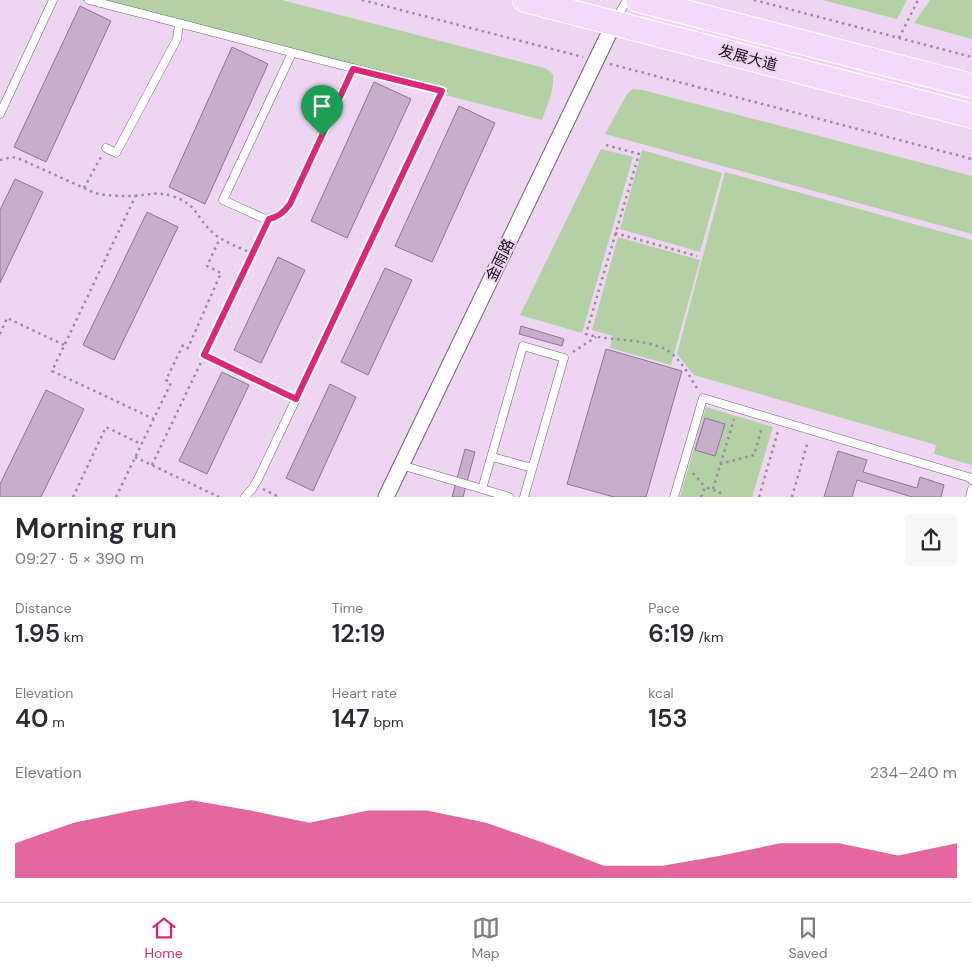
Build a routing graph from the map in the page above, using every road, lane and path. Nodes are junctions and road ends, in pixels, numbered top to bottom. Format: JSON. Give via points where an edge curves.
{"nodes":[{"id":1,"x":53,"y":0,"type":"edge"},
{"id":2,"x":89,"y":0,"type":"edge"},
{"id":3,"x":362,"y":0,"type":"edge"},
{"id":4,"x":525,"y":0,"type":"edge"},
{"id":5,"x":626,"y":0,"type":"edge"},
{"id":6,"x":638,"y":0,"type":"edge"},
{"id":7,"x":754,"y":0,"type":"edge"},
{"id":8,"x":918,"y":0,"type":"edge"},
{"id":9,"x":614,"y":23,"type":"junction"},
{"id":10,"x":180,"y":24,"type":"junction"},
{"id":11,"x":899,"y":38,"type":"junction"},
{"id":12,"x":292,"y":53,"type":"junction"},
{"id":13,"x":972,"y":57,"type":"edge"},
{"id":14,"x":596,"y":60,"type":"junction"},
{"id":15,"x":353,"y":69,"type":"junction"},
{"id":16,"x":972,"y":86,"type":"edge"},
{"id":17,"x":0,"y":114,"type":"edge"},
{"id":18,"x":972,"y":116,"type":"edge"},
{"id":19,"x":606,"y":145,"type":"dead end"},
{"id":20,"x":106,"y":148,"type":"joint"},
{"id":21,"x":972,"y":159,"type":"edge"},
{"id":22,"x":0,"y":160,"type":"edge"},
{"id":23,"x":84,"y":188,"type":"junction"},
{"id":24,"x":136,"y":196,"type":"junction"},
{"id":25,"x":269,"y":219,"type":"junction"},
{"id":26,"x":616,"y":233,"type":"junction"},
{"id":27,"x":220,"y":238,"type":"junction"},
{"id":28,"x":252,"y":254,"type":"junction"},
{"id":29,"x":698,"y":256,"type":"dead end"},
{"id":30,"x":0,"y":334,"type":"edge"},
{"id":31,"x":596,"y":337,"type":"junction"},
{"id":32,"x":64,"y":345,"type":"junction"},
{"id":33,"x":204,"y":355,"type":"junction"},
{"id":34,"x":564,"y":358,"type":"junction"},
{"id":35,"x":703,"y":398,"type":"junction"},
{"id":36,"x":296,"y":399,"type":"junction"},
{"id":37,"x":737,"y":408,"type":"junction"},
{"id":38,"x":765,"y":416,"type":"junction"},
{"id":39,"x":154,"y":419,"type":"junction"},
{"id":40,"x":781,"y":421,"type":"junction"},
{"id":41,"x":811,"y":430,"type":"junction"},
{"id":42,"x":141,"y":444,"type":"junction"},
{"id":43,"x":135,"y":457,"type":"junction"},
{"id":44,"x":492,"y":457,"type":"junction"},
{"id":45,"x":684,"y":463,"type":"junction"},
{"id":46,"x":720,"y":464,"type":"junction"},
{"id":47,"x":152,"y":465,"type":"junction"},
{"id":48,"x":401,"y":465,"type":"junction"},
{"id":49,"x":532,"y":468,"type":"junction"},
{"id":50,"x":972,"y":480,"type":"edge"},
{"id":51,"x":254,"y":485,"type":"junction"},
{"id":52,"x":704,"y":487,"type":"junction"},
{"id":53,"x":482,"y":489,"type":"junction"},
{"id":54,"x":713,"y":489,"type":"junction"},
{"id":55,"x":972,"y":489,"type":"edge"},
{"id":56,"x":72,"y":497,"type":"edge"},
{"id":57,"x":116,"y":497,"type":"edge"},
{"id":58,"x":219,"y":497,"type":"edge"},
{"id":59,"x":245,"y":497,"type":"edge"},
{"id":60,"x":279,"y":497,"type":"edge"},
{"id":61,"x":386,"y":497,"type":"edge"},
{"id":62,"x":509,"y":497,"type":"edge"},
{"id":63,"x":524,"y":497,"type":"edge"},
{"id":64,"x":674,"y":497,"type":"edge"},
{"id":65,"x":702,"y":497,"type":"edge"},
{"id":66,"x":719,"y":497,"type":"edge"},
{"id":67,"x":759,"y":497,"type":"edge"},
{"id":68,"x":792,"y":497,"type":"edge"},
{"id":69,"x":970,"y":497,"type":"edge"}],
"edges":[{"from":1,"to":17,"type":"lane"},
{"from":2,"to":10,"type":"lane"},
{"from":3,"to":14,"type":"path"},
{"from":4,"to":9,"type":"main road","name":"发展大道"},
{"from":5,"to":9,"type":"lane"},
{"from":6,"to":16,"type":"main road","name":"发展大道"},
{"from":7,"to":11,"type":"path"},
{"from":8,"to":11,"type":"path"},
{"from":9,"to":14,"type":"street","name":"金雨路"},
{"from":9,"to":18,"type":"main road","name":"发展大道"},
{"from":10,"to":12,"type":"lane"},
{"from":10,"to":20,"type":"lane","via":[[177,39],[116,153]]},
{"from":11,"to":13,"type":"path"},
{"from":12,"to":15,"type":"lane"},
{"from":12,"to":25,"type":"lane","via":[[223,200]]},
{"from":14,"to":21,"type":"path"},
{"from":14,"to":48,"type":"street","name":"金雨路"},
{"from":15,"to":25,"type":"lane","via":[[290,204],[286,210]]},
{"from":15,"to":36,"type":"lane","via":[[442,91]]},
{"from":19,"to":26,"type":"path","via":[[639,154]]},
{"from":20,"to":23,"type":"path"},
{"from":22,"to":23,"type":"path","via":[[20,158]]},
{"from":23,"to":24,"type":"path","via":[[104,195]]},
{"from":24,"to":27,"type":"path","via":[[150,193],[182,200]]},
{"from":24,"to":32,"type":"path"},
{"from":25,"to":28,"type":"path"},
{"from":26,"to":29,"type":"path"},
{"from":26,"to":31,"type":"path","via":[[586,334]]},
{"from":27,"to":28,"type":"path"},
{"from":27,"to":39,"type":"path","via":[[207,266],[221,273],[188,348],[183,345],[166,380],[171,383]]},
{"from":28,"to":33,"type":"path"},
{"from":30,"to":32,"type":"path","via":[[7,318]]},
{"from":31,"to":34,"type":"path"},
{"from":31,"to":35,"type":"path","via":[[636,341],[668,351]]},
{"from":32,"to":39,"type":"path","via":[[52,371]]},
{"from":33,"to":36,"type":"path"},
{"from":33,"to":47,"type":"path"},
{"from":34,"to":44,"type":"lane","via":[[523,346]]},
{"from":34,"to":49,"type":"lane"},
{"from":35,"to":37,"type":"lane"},
{"from":35,"to":45,"type":"lane"},
{"from":36,"to":51,"type":"lane"},
{"from":37,"to":38,"type":"lane"},
{"from":37,"to":46,"type":"path"},
{"from":38,"to":40,"type":"lane"},
{"from":38,"to":46,"type":"path","via":[[754,455]]},
{"from":39,"to":42,"type":"path"},
{"from":40,"to":41,"type":"lane"},
{"from":40,"to":67,"type":"path"},
{"from":41,"to":50,"type":"lane"},
{"from":41,"to":68,"type":"path"},
{"from":42,"to":43,"type":"path"},
{"from":42,"to":56,"type":"path","via":[[106,427]]},
{"from":43,"to":47,"type":"path"},
{"from":43,"to":57,"type":"path"},
{"from":44,"to":49,"type":"lane"},
{"from":44,"to":53,"type":"lane"},
{"from":45,"to":52,"type":"path"},
{"from":45,"to":64,"type":"lane"},
{"from":46,"to":54,"type":"path"},
{"from":47,"to":58,"type":"path"},
{"from":48,"to":53,"type":"lane"},
{"from":48,"to":61,"type":"street","name":"金雨路"},
{"from":49,"to":63,"type":"lane"},
{"from":51,"to":59,"type":"lane"},
{"from":51,"to":60,"type":"path"},
{"from":52,"to":54,"type":"path"},
{"from":52,"to":65,"type":"path"},
{"from":53,"to":62,"type":"lane"},
{"from":54,"to":66,"type":"path","via":[[720,492]]},
{"from":55,"to":69,"type":"lane"}]}
